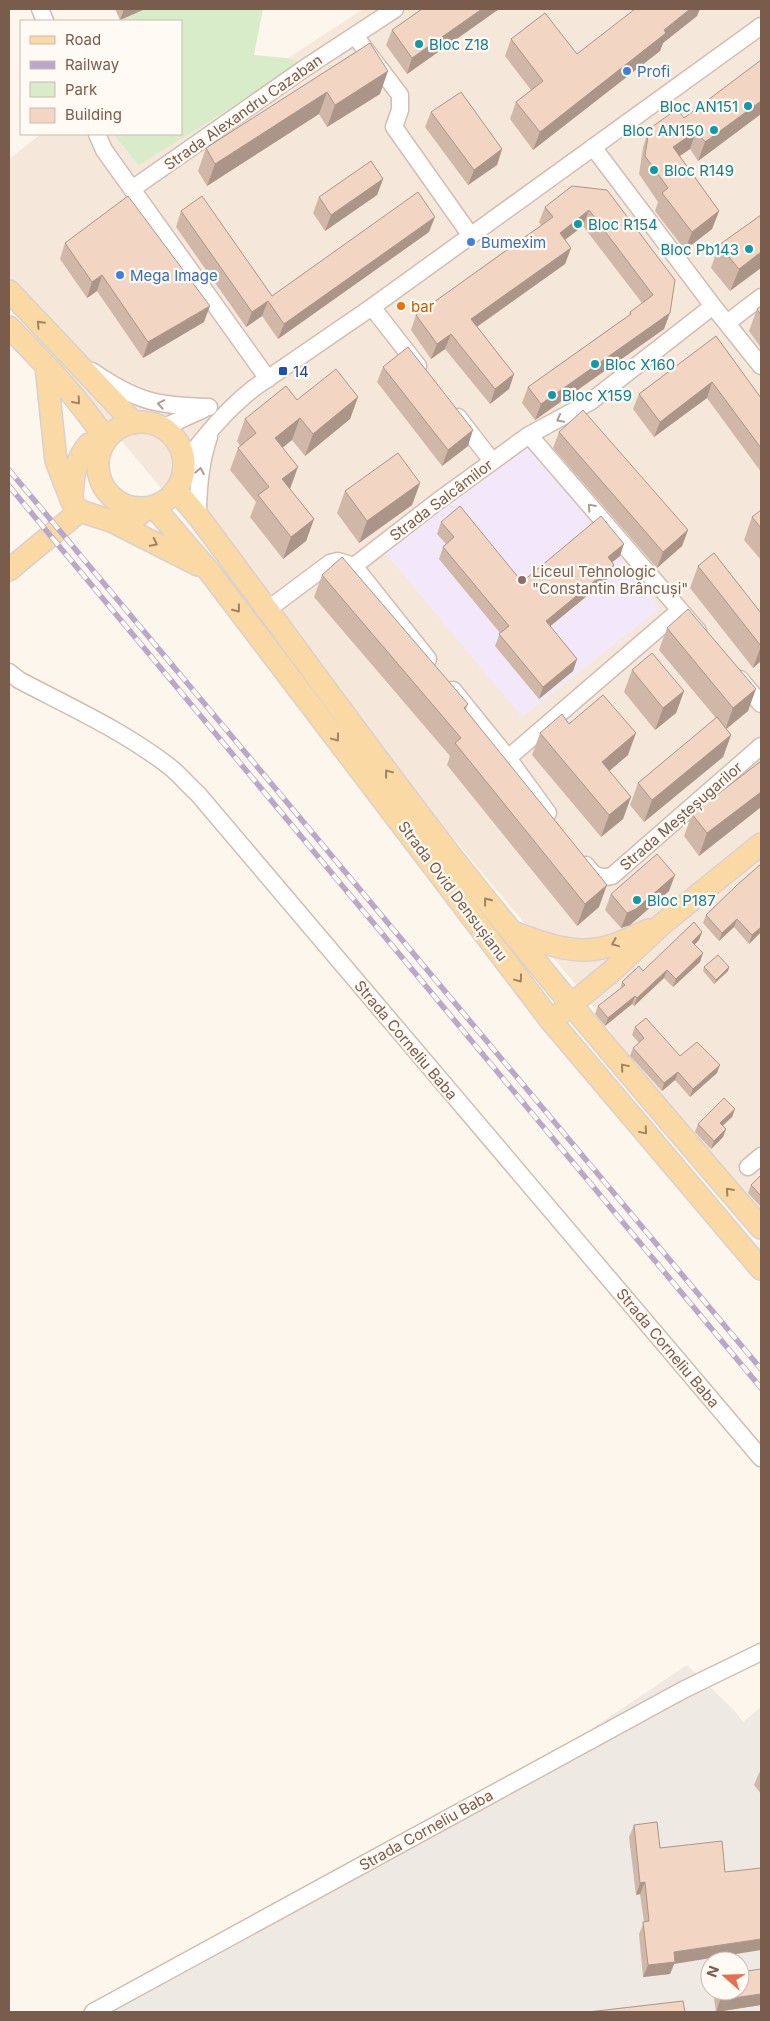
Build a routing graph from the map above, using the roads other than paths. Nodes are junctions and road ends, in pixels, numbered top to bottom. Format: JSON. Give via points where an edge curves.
{"nodes":[{"id":1,"x":395,"y":9,"type":"edge"},
{"id":2,"x":761,"y":26,"type":"edge"},
{"id":3,"x":355,"y":36,"type":"junction"},
{"id":4,"x":97,"y":135,"type":"edge"},
{"id":5,"x":593,"y":147,"type":"junction"},
{"id":6,"x":132,"y":189,"type":"junction"},
{"id":7,"x":471,"y":236,"type":"junction"},
{"id":8,"x":9,"y":291,"type":"edge"},
{"id":9,"x":761,"y":297,"type":"edge"},
{"id":10,"x":713,"y":306,"type":"junction"},
{"id":11,"x":372,"y":307,"type":"junction"},
{"id":12,"x":726,"y":323,"type":"junction"},
{"id":13,"x":9,"y":327,"type":"edge"},
{"id":14,"x":72,"y":357,"type":"junction"},
{"id":15,"x":46,"y":366,"type":"junction"},
{"id":16,"x":761,"y":366,"type":"edge"},
{"id":17,"x":425,"y":375,"type":"edge"},
{"id":18,"x":268,"y":379,"type":"junction"},
{"id":19,"x":240,"y":399,"type":"junction"},
{"id":20,"x":450,"y":406,"type":"edge"},
{"id":21,"x":209,"y":407,"type":"junction"},
{"id":22,"x":134,"y":422,"type":"junction"},
{"id":23,"x":162,"y":428,"type":"junction"},
{"id":24,"x":211,"y":428,"type":"junction"},
{"id":25,"x":529,"y":435,"type":"junction"},
{"id":26,"x":105,"y":441,"type":"junction"},
{"id":27,"x":492,"y":461,"type":"junction"},
{"id":28,"x":184,"y":463,"type":"junction"},
{"id":29,"x":176,"y":490,"type":"junction"},
{"id":30,"x":76,"y":506,"type":"junction"},
{"id":31,"x":152,"y":506,"type":"junction"},
{"id":32,"x":198,"y":516,"type":"junction"},
{"id":33,"x":111,"y":521,"type":"junction"},
{"id":34,"x":354,"y":566,"type":"junction"},
{"id":35,"x":9,"y":570,"type":"edge"},
{"id":36,"x":208,"y":570,"type":"junction"},
{"id":37,"x":267,"y":610,"type":"junction"},
{"id":38,"x":680,"y":610,"type":"junction"},
{"id":39,"x":706,"y":640,"type":"edge"},
{"id":40,"x":732,"y":669,"type":"edge"},
{"id":41,"x":9,"y":672,"type":"edge"},
{"id":42,"x":761,"y":704,"type":"edge"},
{"id":43,"x":761,"y":746,"type":"edge"},
{"id":44,"x":508,"y":758,"type":"junction"},
{"id":45,"x":558,"y":826,"type":"edge"},
{"id":46,"x":761,"y":844,"type":"edge"},
{"id":47,"x":574,"y":849,"type":"edge"},
{"id":48,"x":661,"y":925,"type":"junction"},
{"id":49,"x":512,"y":932,"type":"junction"},
{"id":50,"x":571,"y":1004,"type":"junction"},
{"id":51,"x":551,"y":1021,"type":"junction"},
{"id":52,"x":761,"y":1156,"type":"edge"},
{"id":53,"x":748,"y":1167,"type":"dead end"},
{"id":54,"x":761,"y":1228,"type":"edge"},
{"id":55,"x":761,"y":1269,"type":"edge"},
{"id":56,"x":761,"y":1458,"type":"edge"},
{"id":57,"x":761,"y":1652,"type":"edge"},
{"id":58,"x":94,"y":2012,"type":"edge"}],
"edges":[{"from":1,"to":3,"type":"street","name":"Strada Alexandru Cazaban"},
{"from":2,"to":5,"type":"street"},
{"from":3,"to":6,"type":"street","name":"Strada Alexandru Cazaban"},
{"from":3,"to":7,"type":"street","via":[[400,95],[400,110],[394,127]]},
{"from":4,"to":6,"type":"street","via":[[104,150]]},
{"from":5,"to":7,"type":"street"},
{"from":5,"to":10,"type":"street"},
{"from":6,"to":18,"type":"street"},
{"from":7,"to":11,"type":"street"},
{"from":14,"to":8,"type":"main road","one_way":true},
{"from":9,"to":12,"type":"street"},
{"from":10,"to":12,"type":"street"},
{"from":10,"to":25,"type":"street","name":"Strada Salcâmilor","one_way":true,"via":[[590,402]]},
{"from":11,"to":17,"type":"street"},
{"from":11,"to":18,"type":"street"},
{"from":12,"to":16,"type":"street"},
{"from":13,"to":15,"type":"main road"},
{"from":21,"to":14,"type":"street","one_way":true,"via":[[168,405],[137,398]]},
{"from":14,"to":22,"type":"main road"},
{"from":15,"to":26,"type":"main road","one_way":true,"via":[[92,418]]},
{"from":15,"to":30,"type":"main road","via":[[56,461]]},
{"from":18,"to":19,"type":"street"},
{"from":19,"to":21,"type":"street"},
{"from":19,"to":24,"type":"street"},
{"from":20,"to":27,"type":"street"},
{"from":21,"to":23,"type":"street"},
{"from":22,"to":23,"type":"main road"},
{"from":22,"to":26,"type":"main road","via":[[114,432]]},
{"from":23,"to":28,"type":"main road","via":[[173,437]]},
{"from":24,"to":28,"type":"street"},
{"from":32,"to":24,"type":"street","one_way":true,"via":[[199,479]]},
{"from":25,"to":27,"type":"street","name":"Strada Salcâmilor"},
{"from":38,"to":25,"type":"street","one_way":true},
{"from":26,"to":30,"type":"main road","via":[[90,444],[81,454],[72,479]]},
{"from":26,"to":31,"type":"main road","via":[[98,463],[103,485],[109,494],[118,501],[139,508]]},
{"from":27,"to":34,"type":"street","name":"Strada Salcâmilor"},
{"from":28,"to":29,"type":"main road"},
{"from":29,"to":31,"type":"main road","via":[[166,500]]},
{"from":29,"to":32,"type":"main road","name":"Strada Ovid Densușianu"},
{"from":30,"to":33,"type":"main road"},
{"from":30,"to":35,"type":"main road"},
{"from":31,"to":33,"type":"main road","via":[[135,518]]},
{"from":31,"to":36,"type":"main road","name":"Strada Ovid Densușianu"},
{"from":32,"to":37,"type":"main road","name":"Strada Ovid Densușianu"},
{"from":33,"to":36,"type":"main road","one_way":true},
{"from":34,"to":37,"type":"street","via":[[338,561],[330,563]]},
{"from":34,"to":44,"type":"street"},
{"from":36,"to":51,"type":"main road","name":"Strada Ovid Densușianu","one_way":true},
{"from":49,"to":37,"type":"main road","name":"Strada Ovid Densușianu","one_way":true},
{"from":38,"to":39,"type":"street"},
{"from":38,"to":44,"type":"street"},
{"from":40,"to":42,"type":"street"},
{"from":41,"to":56,"type":"street","name":"Strada Corneliu Baba","via":[[133,742],[171,768],[198,794]]},
{"from":43,"to":47,"type":"street","name":"Strada Meșteșugarilor","via":[[612,876],[598,877]]},
{"from":44,"to":45,"type":"street"},
{"from":46,"to":48,"type":"main road"},
{"from":48,"to":49,"type":"main road","name":"Strada Ovid Densușianu","one_way":true,"via":[[603,948],[583,950],[560,948]]},
{"from":48,"to":50,"type":"main road"},
{"from":49,"to":50,"type":"main road","name":"Strada Ovid Densușianu"},
{"from":50,"to":51,"type":"main road"},
{"from":54,"to":50,"type":"main road","name":"Strada Ovid Densușianu","one_way":true},
{"from":51,"to":55,"type":"main road","name":"Strada Ovid Densușianu","one_way":true},
{"from":52,"to":53,"type":"street"},
{"from":57,"to":58,"type":"street","name":"Strada Corneliu Baba","via":[[675,1695]]}]}
